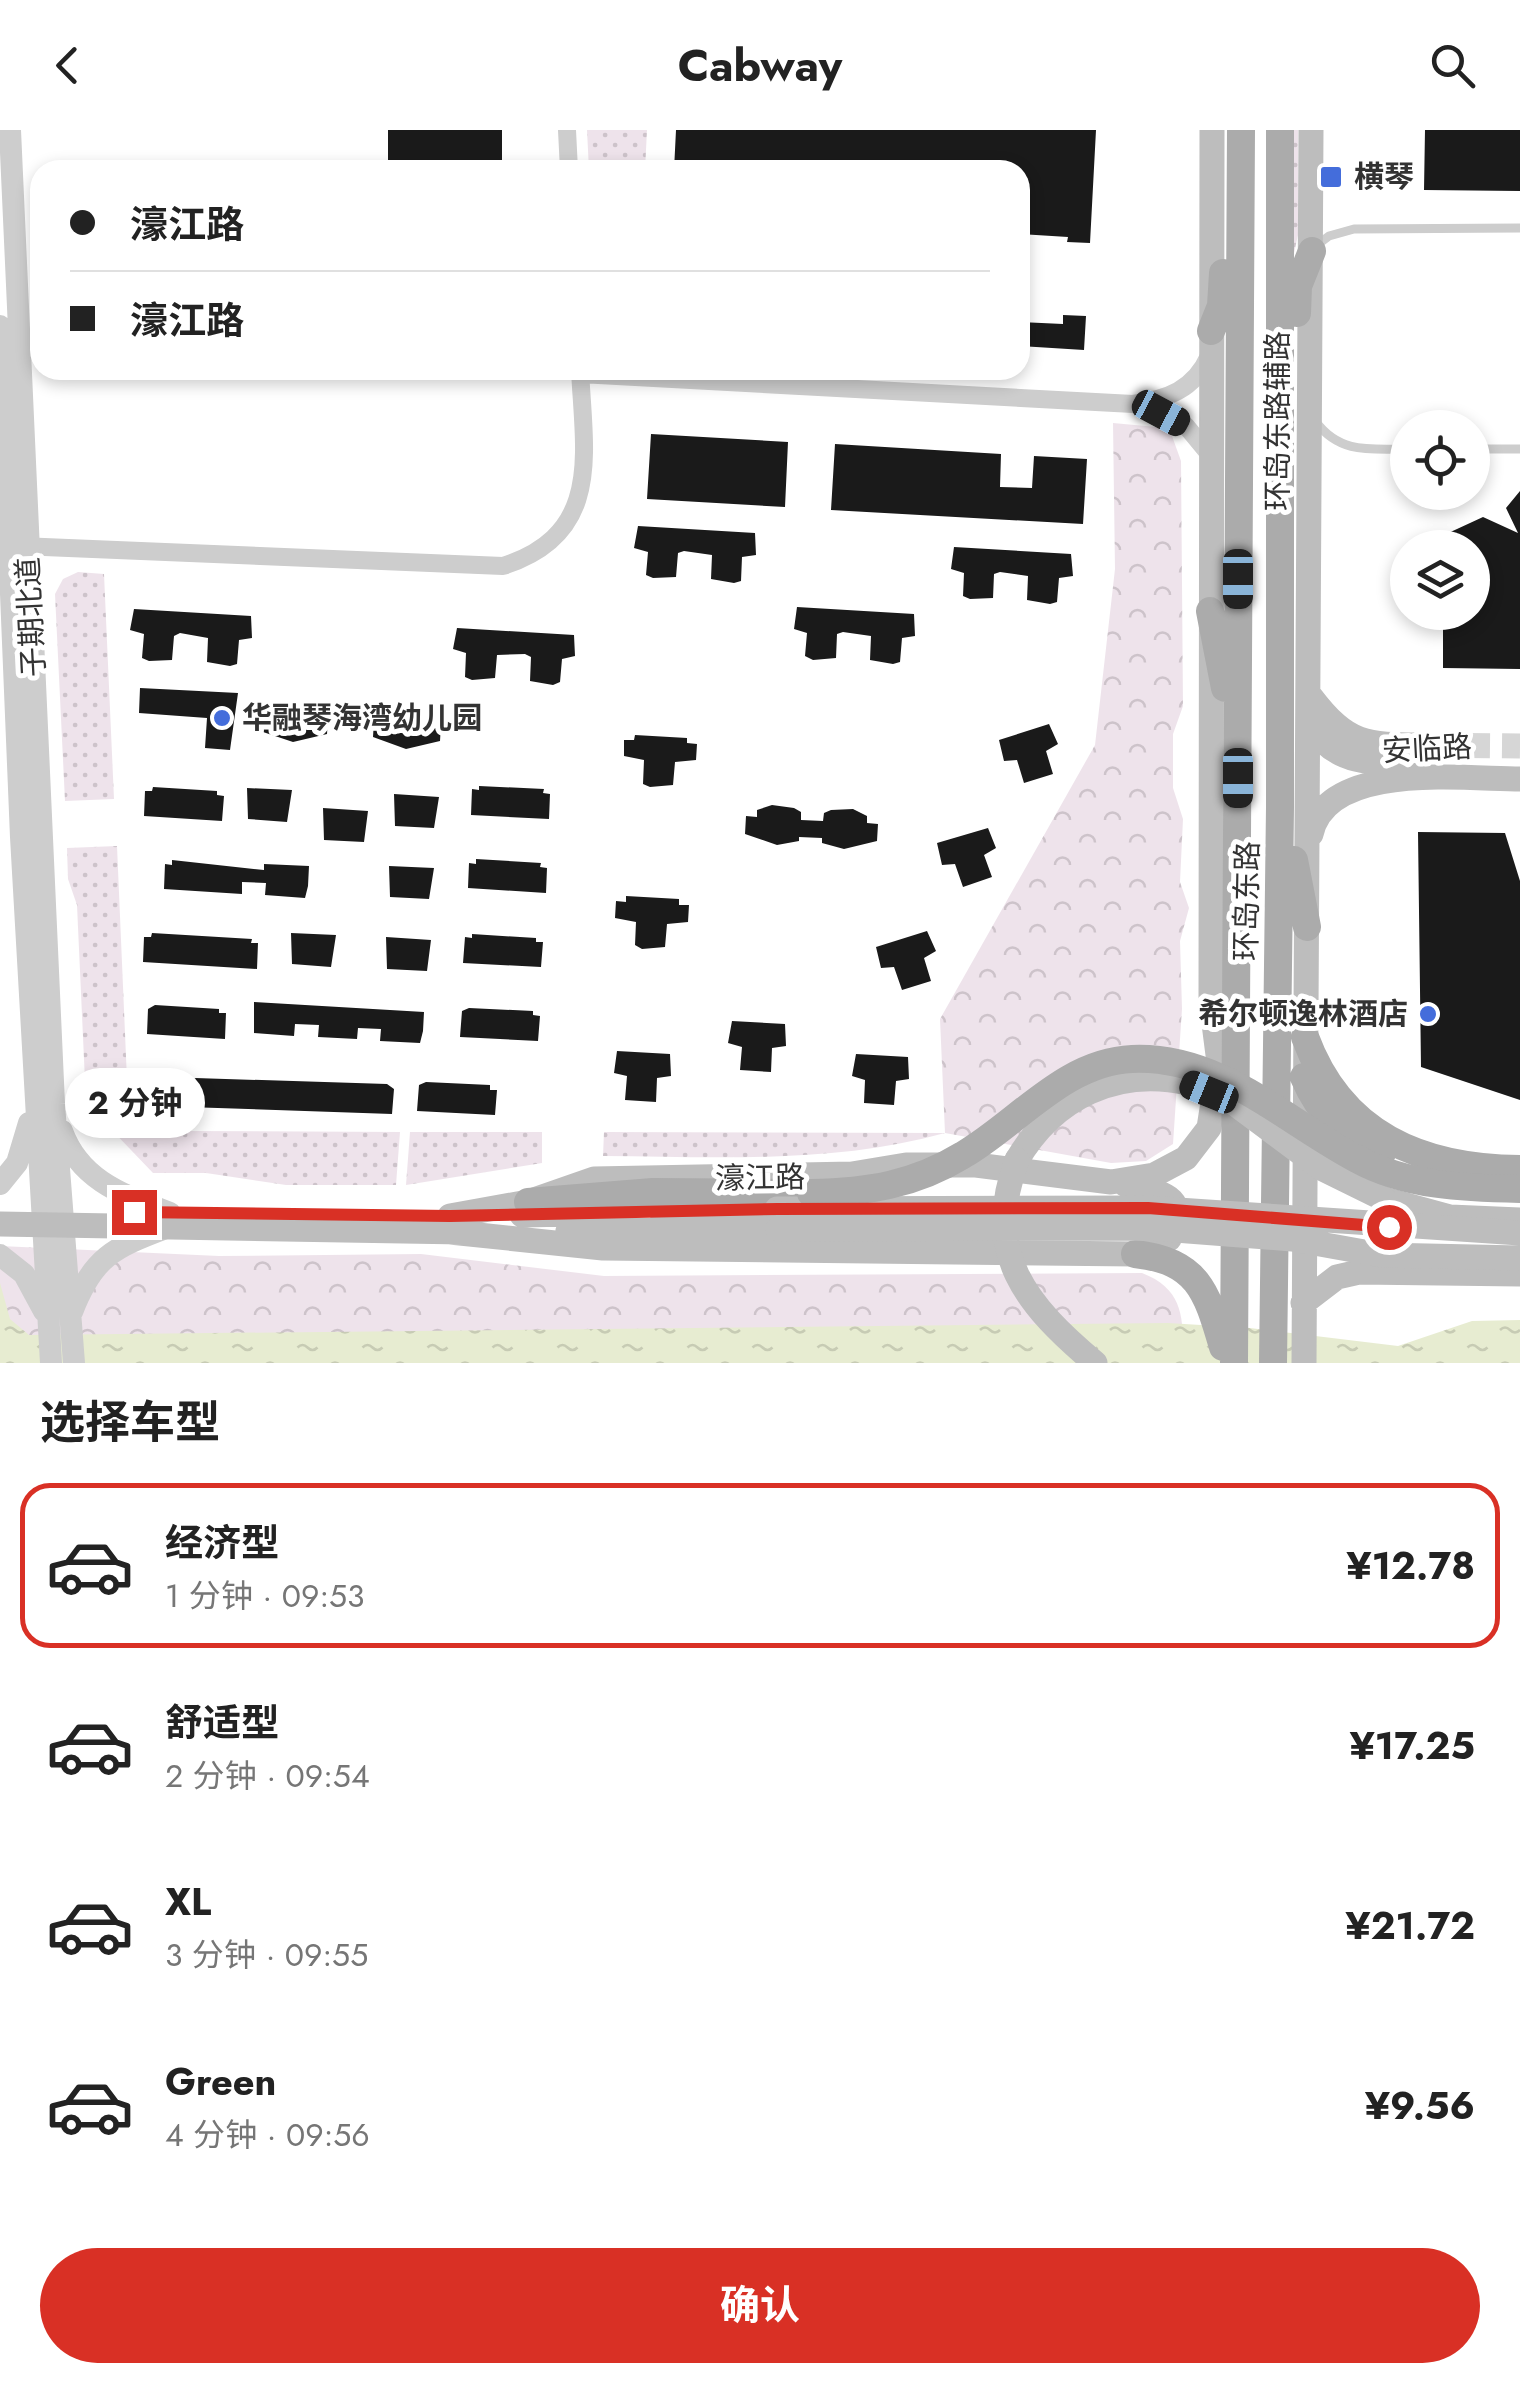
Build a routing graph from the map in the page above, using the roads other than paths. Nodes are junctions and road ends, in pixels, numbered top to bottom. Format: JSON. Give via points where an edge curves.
{"nodes":[{"id":1,"x":10,"y":130,"type":"edge"},
{"id":2,"x":567,"y":130,"type":"edge"},
{"id":3,"x":1212,"y":130,"type":"edge"},
{"id":4,"x":1240,"y":130,"type":"edge"},
{"id":5,"x":1280,"y":130,"type":"edge"},
{"id":6,"x":1311,"y":130,"type":"edge"},
{"id":7,"x":568,"y":160,"type":"edge"},
{"id":8,"x":1240,"y":180,"type":"junction"},
{"id":9,"x":1520,"y":228,"type":"edge"},
{"id":10,"x":1312,"y":251,"type":"junction"},
{"id":11,"x":0,"y":326,"type":"edge"},
{"id":12,"x":1210,"y":342,"type":"junction"},
{"id":13,"x":580,"y":380,"type":"edge"},
{"id":14,"x":718,"y":380,"type":"edge"},
{"id":15,"x":1134,"y":404,"type":"junction"},
{"id":16,"x":1280,"y":408,"type":"junction"},
{"id":17,"x":1310,"y":413,"type":"junction"},
{"id":18,"x":1390,"y":449,"type":"edge"},
{"id":19,"x":1490,"y":449,"type":"edge"},
{"id":20,"x":1520,"y":449,"type":"edge"},
{"id":21,"x":1210,"y":455,"type":"junction"},
{"id":22,"x":12,"y":545,"type":"edge"},
{"id":23,"x":1210,"y":611,"type":"junction"},
{"id":24,"x":1311,"y":697,"type":"junction"},
{"id":25,"x":1311,"y":725,"type":"junction"},
{"id":26,"x":1428,"y":745,"type":"tunnel mouth"},
{"id":27,"x":1520,"y":763,"type":"edge"},
{"id":28,"x":1238,"y":778,"type":"junction"},
{"id":29,"x":1520,"y":779,"type":"edge"},
{"id":30,"x":1280,"y":807,"type":"junction"},
{"id":31,"x":1309,"y":844,"type":"junction"},
{"id":32,"x":1307,"y":927,"type":"junction"},
{"id":33,"x":1305,"y":1037,"type":"junction"},
{"id":34,"x":1217,"y":1072,"type":"junction"},
{"id":35,"x":1304,"y":1077,"type":"junction"},
{"id":36,"x":1188,"y":1083,"type":"junction"},
{"id":37,"x":1248,"y":1094,"type":"junction"},
{"id":38,"x":45,"y":1102,"type":"junction"},
{"id":39,"x":1236,"y":1146,"type":"junction"},
{"id":40,"x":1520,"y":1171,"type":"edge"},
{"id":41,"x":1111,"y":1182,"type":"junction"},
{"id":42,"x":0,"y":1184,"type":"edge"},
{"id":43,"x":1520,"y":1189,"type":"edge"},
{"id":44,"x":528,"y":1202,"type":"junction"},
{"id":45,"x":1520,"y":1206,"type":"edge"},
{"id":46,"x":0,"y":1209,"type":"edge"},
{"id":47,"x":52,"y":1218,"type":"junction"},
{"id":48,"x":778,"y":1219,"type":"junction"},
{"id":49,"x":170,"y":1220,"type":"junction"},
{"id":50,"x":1520,"y":1220,"type":"edge"},
{"id":51,"x":0,"y":1224,"type":"edge"},
{"id":52,"x":450,"y":1224,"type":"junction"},
{"id":53,"x":1520,"y":1233,"type":"edge"},
{"id":54,"x":1135,"y":1254,"type":"junction"},
{"id":55,"x":0,"y":1255,"type":"edge"},
{"id":56,"x":1520,"y":1258,"type":"edge"},
{"id":57,"x":1520,"y":1274,"type":"edge"},
{"id":58,"x":1303,"y":1307,"type":"junction"},
{"id":59,"x":59,"y":1317,"type":"junction"},
{"id":60,"x":1225,"y":1317,"type":"junction"},
{"id":61,"x":51,"y":1363,"type":"edge"},
{"id":62,"x":74,"y":1363,"type":"edge"},
{"id":63,"x":1095,"y":1363,"type":"edge"},
{"id":64,"x":1231,"y":1363,"type":"edge"},
{"id":65,"x":1273,"y":1363,"type":"edge"},
{"id":66,"x":1304,"y":1363,"type":"edge"}],
"edges":[{"from":1,"to":22,"type":"street","name":"子期北道"},
{"from":2,"to":7,"type":"street"},
{"from":3,"to":12,"type":"main road"},
{"from":4,"to":8,"type":"main road","name":"环岛东路"},
{"from":5,"to":16,"type":"main road","name":"环岛东路"},
{"from":6,"to":10,"type":"main road","name":"环岛东路辅路"},
{"from":8,"to":12,"type":"main road","via":[[1224,220],[1224,288]]},
{"from":8,"to":28,"type":"main road","name":"环岛东路"},
{"from":9,"to":10,"type":"lane","via":[[1354,229],[1329,236]]},
{"from":10,"to":16,"type":"main road","via":[[1298,286],[1296,350]]},
{"from":10,"to":17,"type":"main road","name":"环岛东路辅路"},
{"from":11,"to":22,"type":"street","name":"子期北道"},
{"from":12,"to":15,"type":"street","via":[[1187,386]]},
{"from":12,"to":21,"type":"main road"},
{"from":13,"to":22,"type":"street","via":[[585,468],[574,512],[545,547],[504,566]]},
{"from":14,"to":15,"type":"street"},
{"from":15,"to":21,"type":"street","via":[[1186,426]]},
{"from":16,"to":30,"type":"main road","name":"环岛东路"},
{"from":17,"to":18,"type":"lane","via":[[1337,444]]},
{"from":17,"to":24,"type":"main road","name":"环岛东路辅路"},
{"from":19,"to":20,"type":"lane"},
{"from":21,"to":23,"type":"main road"},
{"from":22,"to":38,"type":"street","name":"子期北道"},
{"from":23,"to":28,"type":"main road"},
{"from":23,"to":34,"type":"main road","via":[[1210,1000]]},
{"from":24,"to":25,"type":"main road","name":"环岛东路辅路"},
{"from":24,"to":26,"type":"main road","via":[[1352,739]]},
{"from":25,"to":27,"type":"main road","name":"安临路","via":[[1328,749],[1352,759]]},
{"from":25,"to":31,"type":"main road","name":"环岛东路辅路"},
{"from":28,"to":39,"type":"main road","name":"环岛东路"},
{"from":29,"to":31,"type":"main road","name":"安临路","via":[[1366,784],[1318,814]]},
{"from":30,"to":32,"type":"main road","via":[[1293,832]]},
{"from":30,"to":65,"type":"main road","name":"环岛东路"},
{"from":31,"to":32,"type":"main road","name":"环岛东路辅路"},
{"from":32,"to":33,"type":"main road","name":"环岛东路辅路"},
{"from":33,"to":35,"type":"main road","name":"环岛东路辅路"},
{"from":33,"to":40,"type":"main road","via":[[1316,1068],[1340,1102],[1398,1146],[1444,1164]]},
{"from":34,"to":39,"type":"main road"},
{"from":34,"to":41,"type":"main road","via":[[1209,1128],[1186,1158],[1154,1175]]},
{"from":35,"to":40,"type":"main road","via":[[1315,1103],[1340,1131],[1380,1152],[1434,1169]]},
{"from":35,"to":58,"type":"main road","name":"环岛东路辅路"},
{"from":36,"to":37,"type":"main road","bridge":true},
{"from":36,"to":50,"type":"main road","bridge":true,"via":[[1230,1100],[1320,1168],[1384,1199],[1450,1217]]},
{"from":36,"to":63,"type":"main road","bridge":true,"via":[[1132,1078],[1078,1096],[1025,1146],[1008,1183],[1002,1220],[1011,1264],[1040,1312]]},
{"from":37,"to":43,"type":"main road","bridge":true,"via":[[1383,1171],[1473,1188]]},
{"from":37,"to":44,"type":"main road","bridge":true,"via":[[1204,1070],[1164,1059],[1105,1062],[1074,1075],[965,1154],[872,1191],[654,1192]]},
{"from":37,"to":45,"type":"main road","bridge":true,"via":[[1297,1138],[1364,1178],[1439,1201]]},
{"from":38,"to":42,"type":"street"},
{"from":38,"to":47,"type":"street","name":"子期北道"},
{"from":38,"to":49,"type":"street","via":[[94,1178]]},
{"from":39,"to":60,"type":"main road","name":"环岛东路"},
{"from":41,"to":44,"type":"main road","via":[[976,1165],[906,1165],[852,1174],[594,1179]]},
{"from":41,"to":54,"type":"main road","via":[[1165,1193],[1175,1202],[1169,1239]]},
{"from":44,"to":52,"type":"main road"},
{"from":46,"to":47,"type":"main road","name":"濠江路"},
{"from":47,"to":49,"type":"main road","name":"濠江路"},
{"from":47,"to":51,"type":"main road","name":"濠江路"},
{"from":47,"to":59,"type":"street","name":"子期北道"},
{"from":48,"to":52,"type":"main road","name":"濠江路"},
{"from":48,"to":53,"type":"main road","name":"濠江路","bridge":true,"via":[[1148,1208]]},
{"from":48,"to":56,"type":"main road","name":"濠江路","bridge":true,"via":[[1148,1228],[1292,1239],[1381,1254]]},
{"from":49,"to":52,"type":"main road","name":"濠江路"},
{"from":49,"to":59,"type":"street","via":[[102,1258]]},
{"from":52,"to":54,"type":"main road","via":[[603,1248]]},
{"from":54,"to":60,"type":"main road","via":[[1158,1256],[1194,1278]]},
{"from":55,"to":59,"type":"street"},
{"from":57,"to":58,"type":"main road","via":[[1359,1272],[1337,1278]]},
{"from":58,"to":66,"type":"main road","name":"环岛东路辅路"},
{"from":59,"to":61,"type":"street"},
{"from":59,"to":62,"type":"street"},
{"from":60,"to":64,"type":"main road","name":"环岛东路"}]}
